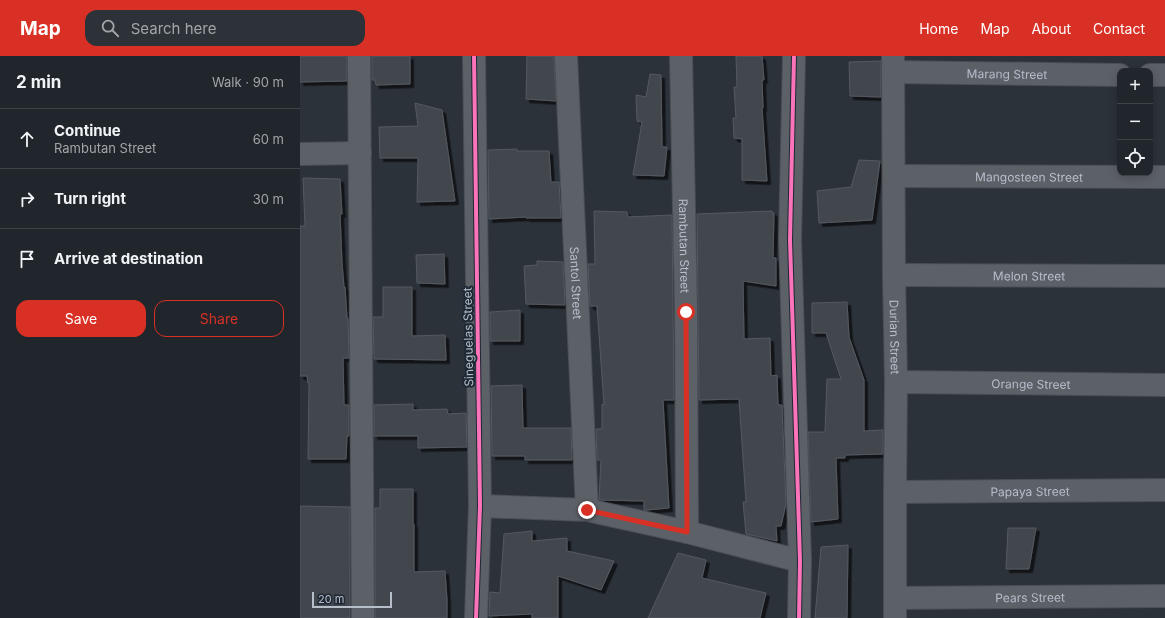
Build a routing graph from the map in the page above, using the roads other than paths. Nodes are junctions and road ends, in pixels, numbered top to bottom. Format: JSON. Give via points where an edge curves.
{"nodes":[{"id":1,"x":359,"y":56,"type":"edge"},
{"id":2,"x":474,"y":56,"type":"edge"},
{"id":3,"x":566,"y":56,"type":"edge"},
{"id":4,"x":680,"y":56,"type":"edge"},
{"id":5,"x":794,"y":56,"type":"edge"},
{"id":6,"x":893,"y":64,"type":"edge"},
{"id":7,"x":1117,"y":75,"type":"edge"},
{"id":8,"x":1153,"y":75,"type":"edge"},
{"id":9,"x":1165,"y":75,"type":"edge"},
{"id":10,"x":360,"y":153,"type":"junction"},
{"id":11,"x":300,"y":154,"type":"edge"},
{"id":12,"x":894,"y":176,"type":"junction"},
{"id":13,"x":1165,"y":177,"type":"edge"},
{"id":14,"x":894,"y":275,"type":"junction"},
{"id":15,"x":1165,"y":276,"type":"edge"},
{"id":16,"x":896,"y":382,"type":"junction"},
{"id":17,"x":1165,"y":385,"type":"edge"},
{"id":18,"x":1165,"y":490,"type":"edge"},
{"id":19,"x":895,"y":492,"type":"junction"},
{"id":20,"x":480,"y":506,"type":"junction"},
{"id":21,"x":587,"y":510,"type":"junction"},
{"id":22,"x":687,"y":532,"type":"junction"},
{"id":23,"x":800,"y":561,"type":"junction"},
{"id":24,"x":1165,"y":596,"type":"edge"},
{"id":25,"x":895,"y":608,"type":"edge"},
{"id":26,"x":363,"y":618,"type":"edge"},
{"id":27,"x":476,"y":618,"type":"edge"},
{"id":28,"x":799,"y":618,"type":"edge"}],
"edges":[{"from":1,"to":10,"type":"street"},
{"from":2,"to":20,"type":"street","name":"Sineguelas Street"},
{"from":3,"to":21,"type":"street","name":"Santol Street"},
{"from":4,"to":22,"type":"street","name":"Rambutan Street","via":[[686,312]]},
{"from":5,"to":23,"type":"street","via":[[790,240]]},
{"from":6,"to":7,"type":"street","name":"Marang Street"},
{"from":6,"to":12,"type":"street","name":"Durian Street"},
{"from":8,"to":9,"type":"street"},
{"from":10,"to":11,"type":"street"},
{"from":10,"to":26,"type":"street"},
{"from":12,"to":13,"type":"street","name":"Mangosteen Street"},
{"from":12,"to":14,"type":"street","name":"Durian Street"},
{"from":14,"to":15,"type":"street","name":"Melon Street"},
{"from":14,"to":16,"type":"street","name":"Durian Street"},
{"from":16,"to":17,"type":"street","name":"Orange Street"},
{"from":16,"to":19,"type":"street","name":"Durian Street"},
{"from":18,"to":19,"type":"street","name":"Papaya Street"},
{"from":19,"to":25,"type":"street","name":"Durian Street"},
{"from":20,"to":21,"type":"street"},
{"from":20,"to":27,"type":"street","name":"Sineguelas Street"},
{"from":21,"to":22,"type":"street"},
{"from":22,"to":23,"type":"street"},
{"from":23,"to":28,"type":"street"},
{"from":24,"to":25,"type":"street","name":"Pears Street"}]}
